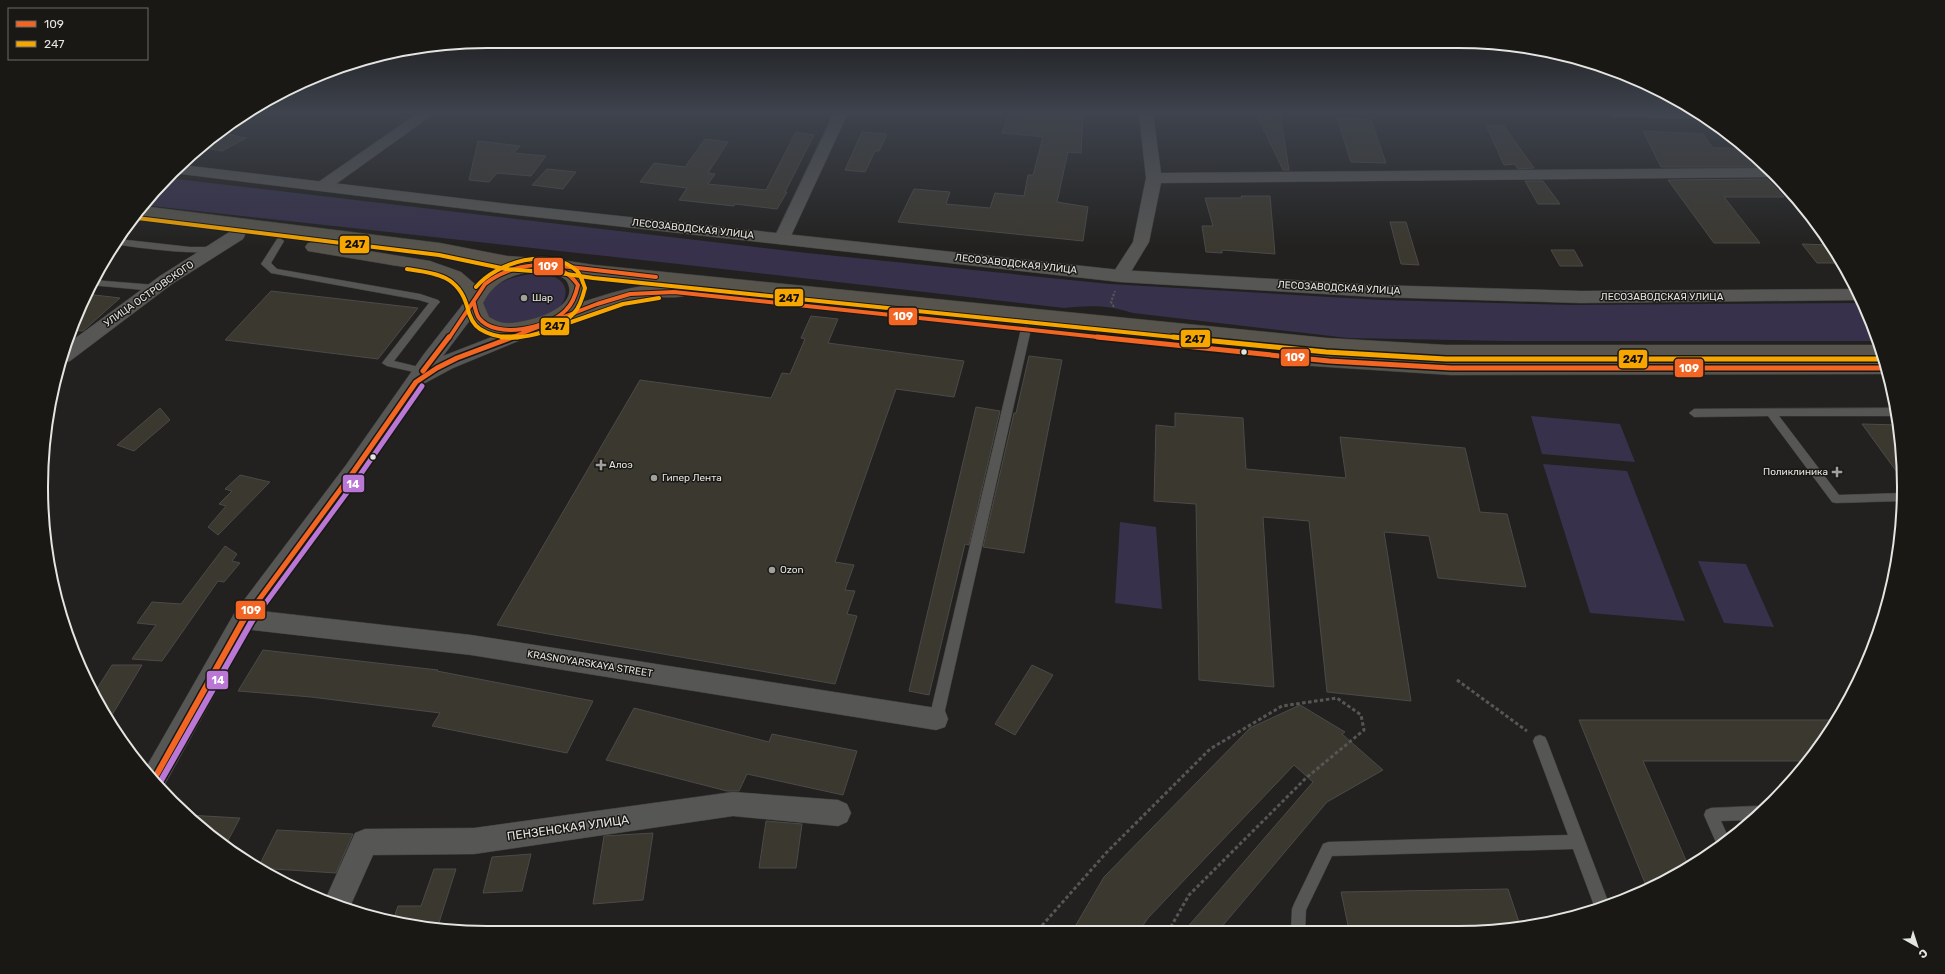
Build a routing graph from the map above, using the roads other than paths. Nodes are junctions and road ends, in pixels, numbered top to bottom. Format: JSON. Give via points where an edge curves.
{"nodes":[{"id":1,"x":363,"y":158,"type":"edge"},
{"id":2,"x":820,"y":158,"type":"edge"},
{"id":3,"x":1152,"y":158,"type":"edge"},
{"id":4,"x":184,"y":170,"type":"edge"},
{"id":5,"x":1763,"y":172,"type":"edge"},
{"id":6,"x":1154,"y":178,"type":"junction"},
{"id":7,"x":324,"y":186,"type":"junction"},
{"id":8,"x":146,"y":212,"type":"edge"},
{"id":9,"x":137,"y":223,"type":"edge"},
{"id":10,"x":237,"y":235,"type":"junction"},
{"id":11,"x":782,"y":238,"type":"junction"},
{"id":12,"x":280,"y":242,"type":"junction"},
{"id":13,"x":122,"y":243,"type":"edge"},
{"id":14,"x":213,"y":250,"type":"junction"},
{"id":15,"x":546,"y":266,"type":"junction"},
{"id":16,"x":1120,"y":276,"type":"junction"},
{"id":17,"x":99,"y":283,"type":"edge"},
{"id":18,"x":156,"y":288,"type":"junction"},
{"id":19,"x":1853,"y":295,"type":"edge"},
{"id":20,"x":474,"y":303,"type":"junction"},
{"id":21,"x":546,"y":323,"type":"junction"},
{"id":22,"x":1026,"y":329,"type":"junction"},
{"id":23,"x":69,"y":352,"type":"edge"},
{"id":24,"x":1876,"y":352,"type":"edge"},
{"id":25,"x":1881,"y":368,"type":"edge"},
{"id":26,"x":420,"y":376,"type":"junction"},
{"id":27,"x":1891,"y":412,"type":"edge"},
{"id":28,"x":1694,"y":413,"type":"dead end"},
{"id":29,"x":1770,"y":413,"type":"junction"},
{"id":30,"x":1897,"y":497,"type":"edge"},
{"id":31,"x":244,"y":619,"type":"junction"},
{"id":32,"x":936,"y":719,"type":"joint"},
{"id":33,"x":1540,"y":741,"type":"road end"},
{"id":34,"x":157,"y":776,"type":"edge"},
{"id":35,"x":838,"y":813,"type":"dead end"},
{"id":36,"x":1751,"y":813,"type":"edge"},
{"id":37,"x":1721,"y":838,"type":"edge"},
{"id":38,"x":1578,"y":842,"type":"junction"},
{"id":39,"x":339,"y":900,"type":"edge"},
{"id":40,"x":1601,"y":902,"type":"edge"},
{"id":41,"x":1298,"y":926,"type":"edge"}],
"edges":[{"from":1,"to":7,"type":"street"},
{"from":2,"to":11,"type":"street"},
{"from":3,"to":6,"type":"street"},
{"from":4,"to":7,"type":"street","name":"ЛЕСОЗАВОДСКАЯ УЛИЦА"},
{"from":5,"to":6,"type":"street"},
{"from":6,"to":16,"type":"street","via":[[1141,242]]},
{"from":7,"to":11,"type":"street","name":"ЛЕСОЗАВОДСКАЯ УЛИЦА","via":[[508,209]]},
{"from":8,"to":15,"type":"main road","via":[[440,248],[507,262]]},
{"from":9,"to":10,"type":"main road"},
{"from":10,"to":12,"type":"main road"},
{"from":10,"to":14,"type":"street","name":"УЛИЦА ОСТРОВСКОГО"},
{"from":11,"to":16,"type":"street","name":"ЛЕСОЗАВОДСКАЯ УЛИЦА"},
{"from":12,"to":20,"type":"main road","via":[[424,265],[441,270],[462,281],[472,295]]},
{"from":12,"to":26,"type":"lane","via":[[266,264],[274,271],[420,297],[435,302],[387,363]]},
{"from":13,"to":14,"type":"lane"},
{"from":14,"to":18,"type":"street","name":"УЛИЦА ОСТРОВСКОГО"},
{"from":15,"to":20,"type":"main road","via":[[522,267],[500,275],[482,288]]},
{"from":15,"to":21,"type":"main road","via":[[570,274],[575,279],[578,292],[571,306]]},
{"from":15,"to":24,"type":"main road","via":[[1327,346],[1446,352]]},
{"from":16,"to":19,"type":"street","name":"ЛЕСОЗАВОДСКАЯ УЛИЦА","via":[[1376,291],[1550,296]]},
{"from":17,"to":18,"type":"lane"},
{"from":18,"to":23,"type":"street","name":"УЛИЦА ОСТРОВСКОГО"},
{"from":20,"to":21,"type":"main road","via":[[474,309],[481,320],[495,327],[520,329]]},
{"from":20,"to":26,"type":"street"},
{"from":21,"to":22,"type":"main road","via":[[621,297],[663,291]]},
{"from":21,"to":26,"type":"street"},
{"from":22,"to":25,"type":"main road","via":[[1329,361],[1451,368]]},
{"from":22,"to":32,"type":"lane"},
{"from":26,"to":31,"type":"street","via":[[354,471]]},
{"from":27,"to":29,"type":"lane"},
{"from":28,"to":29,"type":"lane"},
{"from":29,"to":30,"type":"lane","via":[[1836,499]]},
{"from":31,"to":32,"type":"street","name":"KRASNOYARSKAYA STREET","via":[[471,645]]},
{"from":31,"to":34,"type":"street"},
{"from":33,"to":38,"type":"lane"},
{"from":35,"to":39,"type":"street","name":"ПЕНЗЕНСКАЯ УЛИЦА","via":[[734,804],[474,841],[365,842]]},
{"from":36,"to":37,"type":"lane","via":[[1711,815]]},
{"from":38,"to":40,"type":"lane"},
{"from":38,"to":41,"type":"lane","via":[[1328,848],[1299,909]]}]}
